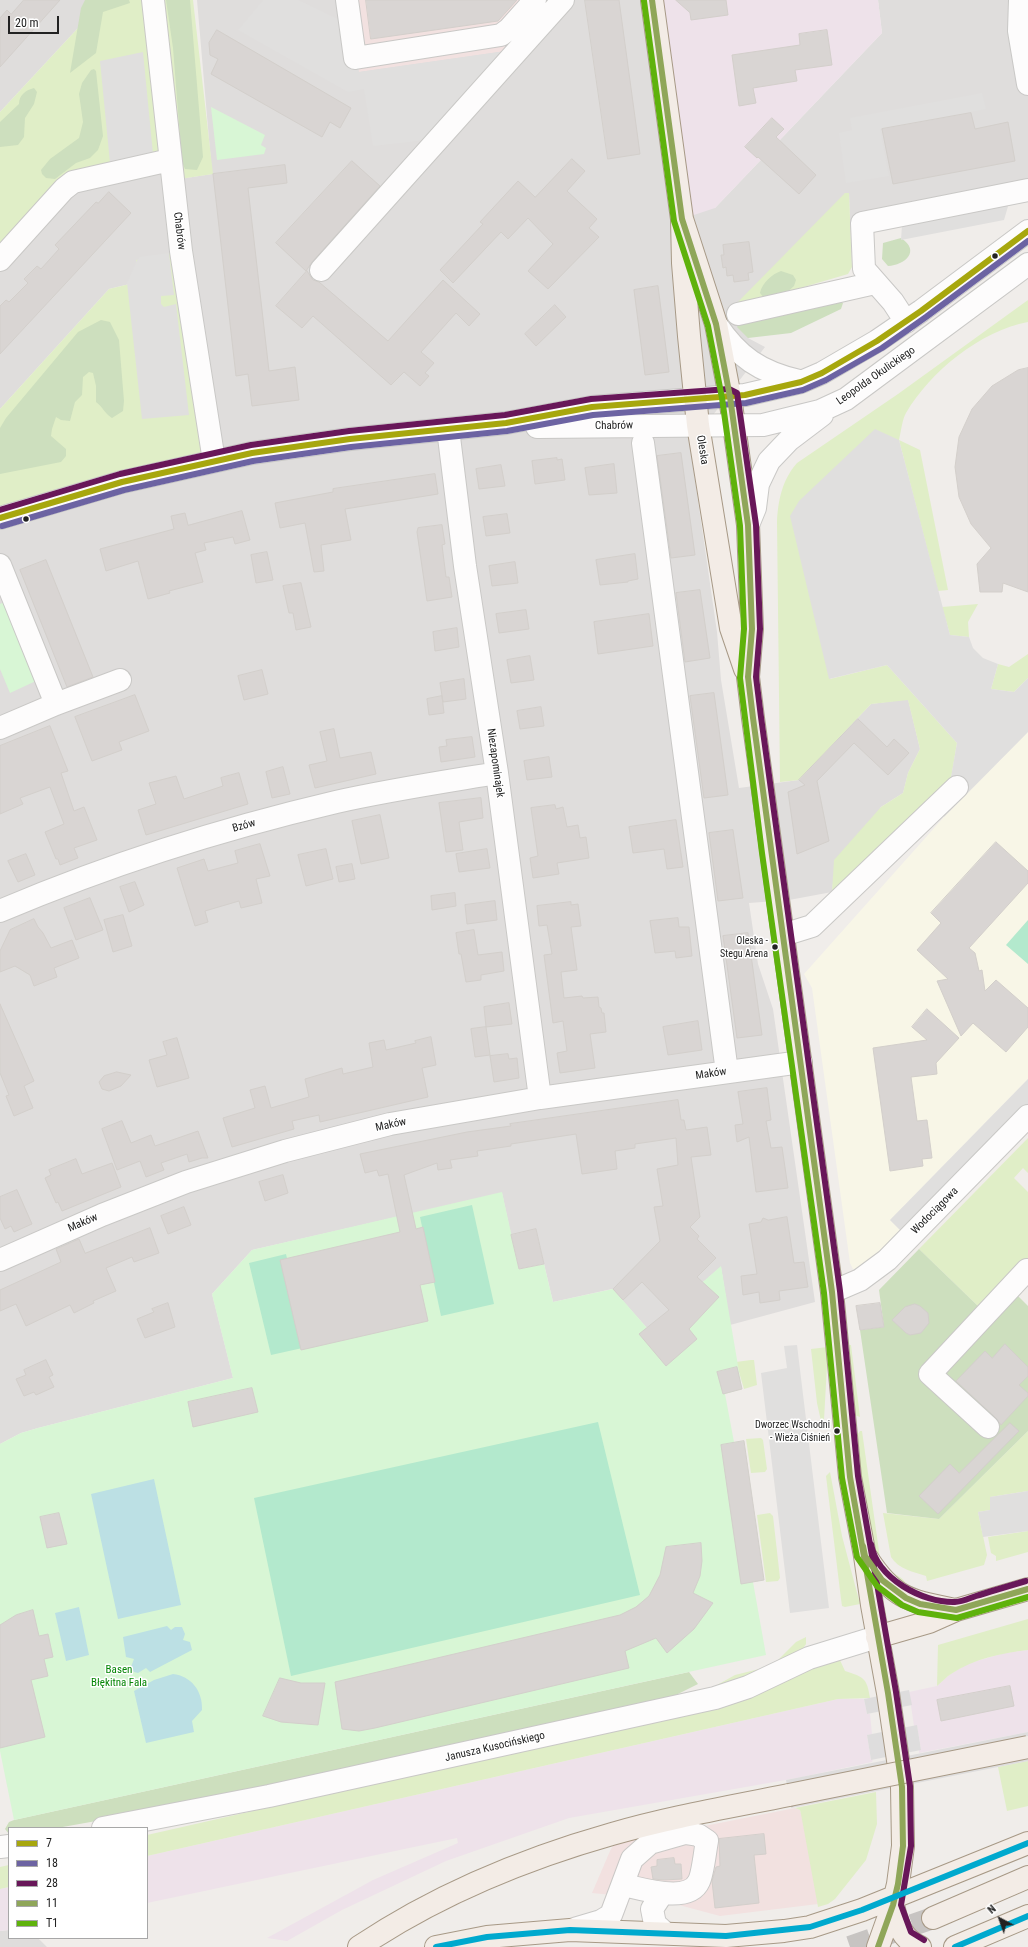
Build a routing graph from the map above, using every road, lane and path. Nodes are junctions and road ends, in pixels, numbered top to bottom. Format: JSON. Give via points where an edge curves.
{"nodes":[{"id":1,"x":153,"y":0,"type":"edge"},
{"id":2,"x":346,"y":0,"type":"edge"},
{"id":3,"x":535,"y":0,"type":"edge"},
{"id":4,"x":563,"y":0,"type":"edge"},
{"id":5,"x":652,"y":0,"type":"edge"},
{"id":6,"x":1020,"y":0,"type":"edge"},
{"id":7,"x":1028,"y":84,"type":"edge"},
{"id":8,"x":170,"y":160,"type":"junction"},
{"id":9,"x":1028,"y":190,"type":"edge"},
{"id":10,"x":682,"y":219,"type":"junction"},
{"id":11,"x":1028,"y":231,"type":"edge"},
{"id":12,"x":0,"y":260,"type":"edge"},
{"id":13,"x":1028,"y":264,"type":"edge"},
{"id":14,"x":321,"y":270,"type":"dead end"},
{"id":15,"x":875,"y":283,"type":"junction"},
{"id":16,"x":738,"y":314,"type":"dead end"},
{"id":17,"x":906,"y":322,"type":"junction"},
{"id":18,"x":716,"y":324,"type":"junction"},
{"id":19,"x":801,"y":382,"type":"junction"},
{"id":20,"x":730,"y":397,"type":"junction"},
{"id":21,"x":696,"y":399,"type":"junction"},
{"id":22,"x":833,"y":407,"type":"junction"},
{"id":23,"x":506,"y":423,"type":"junction"},
{"id":24,"x":698,"y":425,"type":"junction"},
{"id":25,"x":734,"y":426,"type":"junction"},
{"id":26,"x":448,"y":429,"type":"junction"},
{"id":27,"x":643,"y":443,"type":"dead end"},
{"id":28,"x":214,"y":461,"type":"junction"},
{"id":29,"x":0,"y":518,"type":"edge"},
{"id":30,"x":748,"y":525,"type":"junction"},
{"id":31,"x":0,"y":565,"type":"edge"},
{"id":32,"x":748,"y":677,"type":"junction"},
{"id":33,"x":120,"y":680,"type":"dead end"},
{"id":34,"x":56,"y":704,"type":"junction"},
{"id":35,"x":0,"y":728,"type":"edge"},
{"id":36,"x":497,"y":773,"type":"junction"},
{"id":37,"x":957,"y":787,"type":"dead end"},
{"id":38,"x":0,"y":911,"type":"edge"},
{"id":39,"x":783,"y":934,"type":"junction"},
{"id":40,"x":801,"y":1062,"type":"junction"},
{"id":41,"x":727,"y":1072,"type":"junction"},
{"id":42,"x":540,"y":1098,"type":"junction"},
{"id":43,"x":1028,"y":1116,"type":"edge"},
{"id":44,"x":0,"y":1260,"type":"edge"},
{"id":45,"x":1028,"y":1270,"type":"edge"},
{"id":46,"x":832,"y":1292,"type":"junction"},
{"id":47,"x":988,"y":1427,"type":"dead end"},
{"id":48,"x":866,"y":1556,"type":"junction"},
{"id":49,"x":1028,"y":1589,"type":"edge"},
{"id":50,"x":956,"y":1610,"type":"junction"},
{"id":51,"x":877,"y":1637,"type":"junction"},
{"id":52,"x":1028,"y":1747,"type":"edge"},
{"id":53,"x":108,"y":1827,"type":"edge"},
{"id":54,"x":1028,"y":1843,"type":"edge"},
{"id":55,"x":1028,"y":1877,"type":"edge"},
{"id":56,"x":624,"y":1885,"type":"junction"},
{"id":57,"x":662,"y":1894,"type":"junction"},
{"id":58,"x":894,"y":1901,"type":"junction"},
{"id":59,"x":1028,"y":1916,"type":"edge"},
{"id":60,"x":933,"y":1918,"type":"tunnel mouth"},
{"id":61,"x":570,"y":1930,"type":"junction"},
{"id":62,"x":665,"y":1933,"type":"junction"},
{"id":63,"x":359,"y":1947,"type":"edge"},
{"id":64,"x":436,"y":1947,"type":"edge"},
{"id":65,"x":878,"y":1947,"type":"edge"},
{"id":66,"x":920,"y":1947,"type":"edge"},
{"id":67,"x":955,"y":1947,"type":"edge"}],
"edges":[{"from":1,"to":8,"type":"street","name":"Chabrów"},
{"from":2,"to":3,"type":"street","via":[[355,58],[501,35]]},
{"from":4,"to":14,"type":"street"},
{"from":5,"to":10,"type":"main road","name":"Oleska"},
{"from":6,"to":7,"type":"street","via":[[1019,31]]},
{"from":8,"to":12,"type":"street","via":[[73,182]]},
{"from":8,"to":28,"type":"street","name":"Chabrów","via":[[182,258]]},
{"from":9,"to":15,"type":"street","via":[[862,223],[864,269]]},
{"from":10,"to":18,"type":"main road","name":"Oleska"},
{"from":10,"to":21,"type":"main road","name":"Oleska"},
{"from":11,"to":17,"type":"street"},
{"from":13,"to":22,"type":"street","name":"Leopolda Okulickiego"},
{"from":15,"to":16,"type":"street"},
{"from":15,"to":17,"type":"street","via":[[893,302]]},
{"from":17,"to":19,"type":"street","via":[[849,359]]},
{"from":18,"to":19,"type":"street","via":[[732,346],[754,364],[780,377]]},
{"from":18,"to":20,"type":"main road","name":"Oleska"},
{"from":19,"to":20,"type":"street"},
{"from":20,"to":21,"type":"street"},
{"from":20,"to":25,"type":"main road","name":"Oleska"},
{"from":21,"to":23,"type":"street","name":"Chabrów","via":[[592,407]]},
{"from":21,"to":24,"type":"main road","name":"Oleska"},
{"from":22,"to":25,"type":"street","name":"Leopolda Okulickiego","via":[[763,425]]},
{"from":22,"to":30,"type":"street","via":[[789,440],[771,458],[758,484],[755,508]]},
{"from":23,"to":24,"type":"street","name":"Chabrów","via":[[541,427]]},
{"from":23,"to":26,"type":"street","name":"Chabrów"},
{"from":24,"to":25,"type":"street","name":"Leopolda Okulickiego"},
{"from":24,"to":32,"type":"main road","name":"Oleska","via":[[731,628]]},
{"from":25,"to":30,"type":"main road","name":"Oleska"},
{"from":26,"to":28,"type":"street","name":"Chabrów","via":[[350,439]]},
{"from":26,"to":36,"type":"street","name":"Niezapominajek","via":[[465,566]]},
{"from":27,"to":41,"type":"street"},
{"from":28,"to":29,"type":"street","name":"Chabrów","via":[[122,482]]},
{"from":30,"to":32,"type":"main road","name":"Oleska","via":[[752,629]]},
{"from":31,"to":34,"type":"street"},
{"from":32,"to":39,"type":"main road","name":"Oleska"},
{"from":33,"to":34,"type":"street"},
{"from":34,"to":35,"type":"street"},
{"from":36,"to":38,"type":"street","name":"Bzów","via":[[345,801],[243,826],[129,862]]},
{"from":36,"to":42,"type":"street","name":"Niezapominajek"},
{"from":37,"to":39,"type":"street","via":[[812,926]]},
{"from":39,"to":40,"type":"main road","name":"Oleska"},
{"from":40,"to":41,"type":"street","name":"Maków"},
{"from":40,"to":46,"type":"main road","name":"Oleska"},
{"from":41,"to":42,"type":"street","name":"Maków"},
{"from":42,"to":44,"type":"street","name":"Maków","via":[[390,1124],[285,1151],[145,1197]]},
{"from":43,"to":46,"type":"street","name":"Wodociągowa","via":[[887,1260],[860,1280]]},
{"from":45,"to":47,"type":"street","via":[[930,1374]]},
{"from":46,"to":48,"type":"main road","name":"Oleska","via":[[849,1469]]},
{"from":48,"to":50,"type":"main road","via":[[882,1580],[906,1598],[920,1604]]},
{"from":48,"to":51,"type":"main road","name":"Oleska"},
{"from":49,"to":50,"type":"main road"},
{"from":50,"to":51,"type":"main road","via":[[929,1622]]},
{"from":51,"to":53,"type":"street","name":"Janusza Kusocińskiego","via":[[809,1658],[748,1687],[715,1698],[276,1795]]},
{"from":51,"to":58,"type":"main road","name":"Oleska","via":[[902,1787],[903,1846]]},
{"from":52,"to":63,"type":"main road","bridge":true,"via":[[658,1822],[612,1834],[511,1868],[450,1896]]},
{"from":54,"to":58,"type":"main road"},
{"from":55,"to":60,"type":"main road"},
{"from":56,"to":57,"type":"street"},
{"from":56,"to":57,"type":"street","via":[[632,1859],[650,1843],[685,1833],[698,1835],[706,1841],[699,1881],[688,1891]]},
{"from":56,"to":61,"type":"street","via":[[611,1915],[601,1921]]},
{"from":57,"to":62,"type":"street","via":[[652,1909],[656,1924]]},
{"from":58,"to":62,"type":"main road","via":[[810,1927],[784,1931],[726,1936]]},
{"from":58,"to":65,"type":"main road"},
{"from":58,"to":66,"type":"main road","via":[[900,1929],[905,1938]]},
{"from":59,"to":67,"type":"main road"},
{"from":61,"to":62,"type":"main road"},
{"from":61,"to":64,"type":"main road","via":[[487,1937]]}]}
